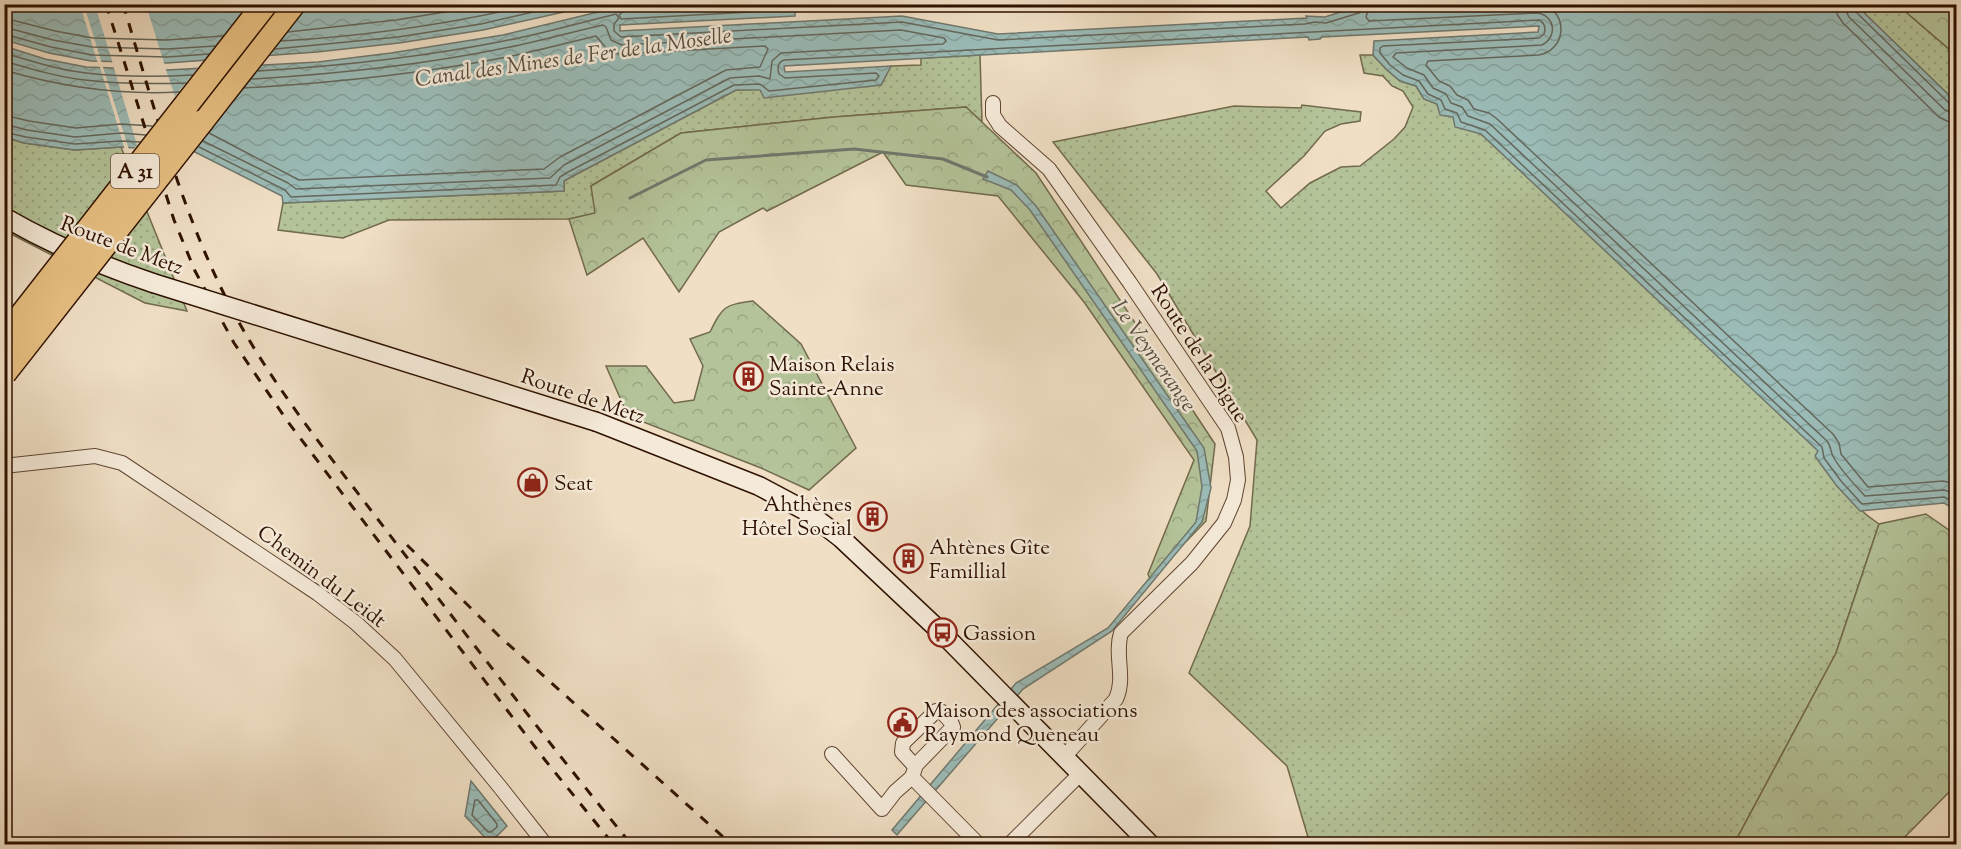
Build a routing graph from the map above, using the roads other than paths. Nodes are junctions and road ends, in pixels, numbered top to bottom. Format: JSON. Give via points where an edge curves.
{"nodes":[{"id":1,"x":265,"y":4,"type":"edge"},
{"id":2,"x":293,"y":4,"type":"edge"},
{"id":3,"x":993,"y":103,"type":"dead end"},
{"id":4,"x":4,"y":217,"type":"edge"},
{"id":5,"x":4,"y":338,"type":"edge"},
{"id":6,"x":4,"y":373,"type":"edge"},
{"id":7,"x":4,"y":466,"type":"edge"},
{"id":8,"x":832,"y":754,"type":"dead end"},
{"id":9,"x":1065,"y":756,"type":"junction"},
{"id":10,"x":1081,"y":773,"type":"junction"},
{"id":11,"x":545,"y":844,"type":"edge"},
{"id":12,"x":978,"y":844,"type":"edge"},
{"id":13,"x":1010,"y":844,"type":"edge"},
{"id":14,"x":1150,"y":844,"type":"edge"}],
"edges":[{"from":1,"to":5,"type":"highway","number":"A 31","bridge":true},
{"from":2,"to":6,"type":"highway","number":"A 31","bridge":true},
{"from":3,"to":9,"type":"street","name":"Route de la Digue","via":[[993,115],[1000,126],[1049,169],[1130,283],[1228,428],[1236,457],[1238,480],[1224,523],[1192,563],[1121,633],[1120,691]]},
{"from":4,"to":9,"type":"main road","name":"Route de Metz","bridge":true,"via":[[31,233],[124,273],[597,423],[732,475],[806,511],[849,544]]},
{"from":7,"to":11,"type":"street","name":"Chemin du Leidt","via":[[95,456],[111,459],[317,593],[356,622],[395,659]]},
{"from":8,"to":12,"type":"street","via":[[882,809],[914,771],[923,788]]},
{"from":9,"to":10,"type":"main road","name":"Route de Metz"},
{"from":10,"to":13,"type":"street"},
{"from":10,"to":14,"type":"main road","name":"Route de Metz"}]}
